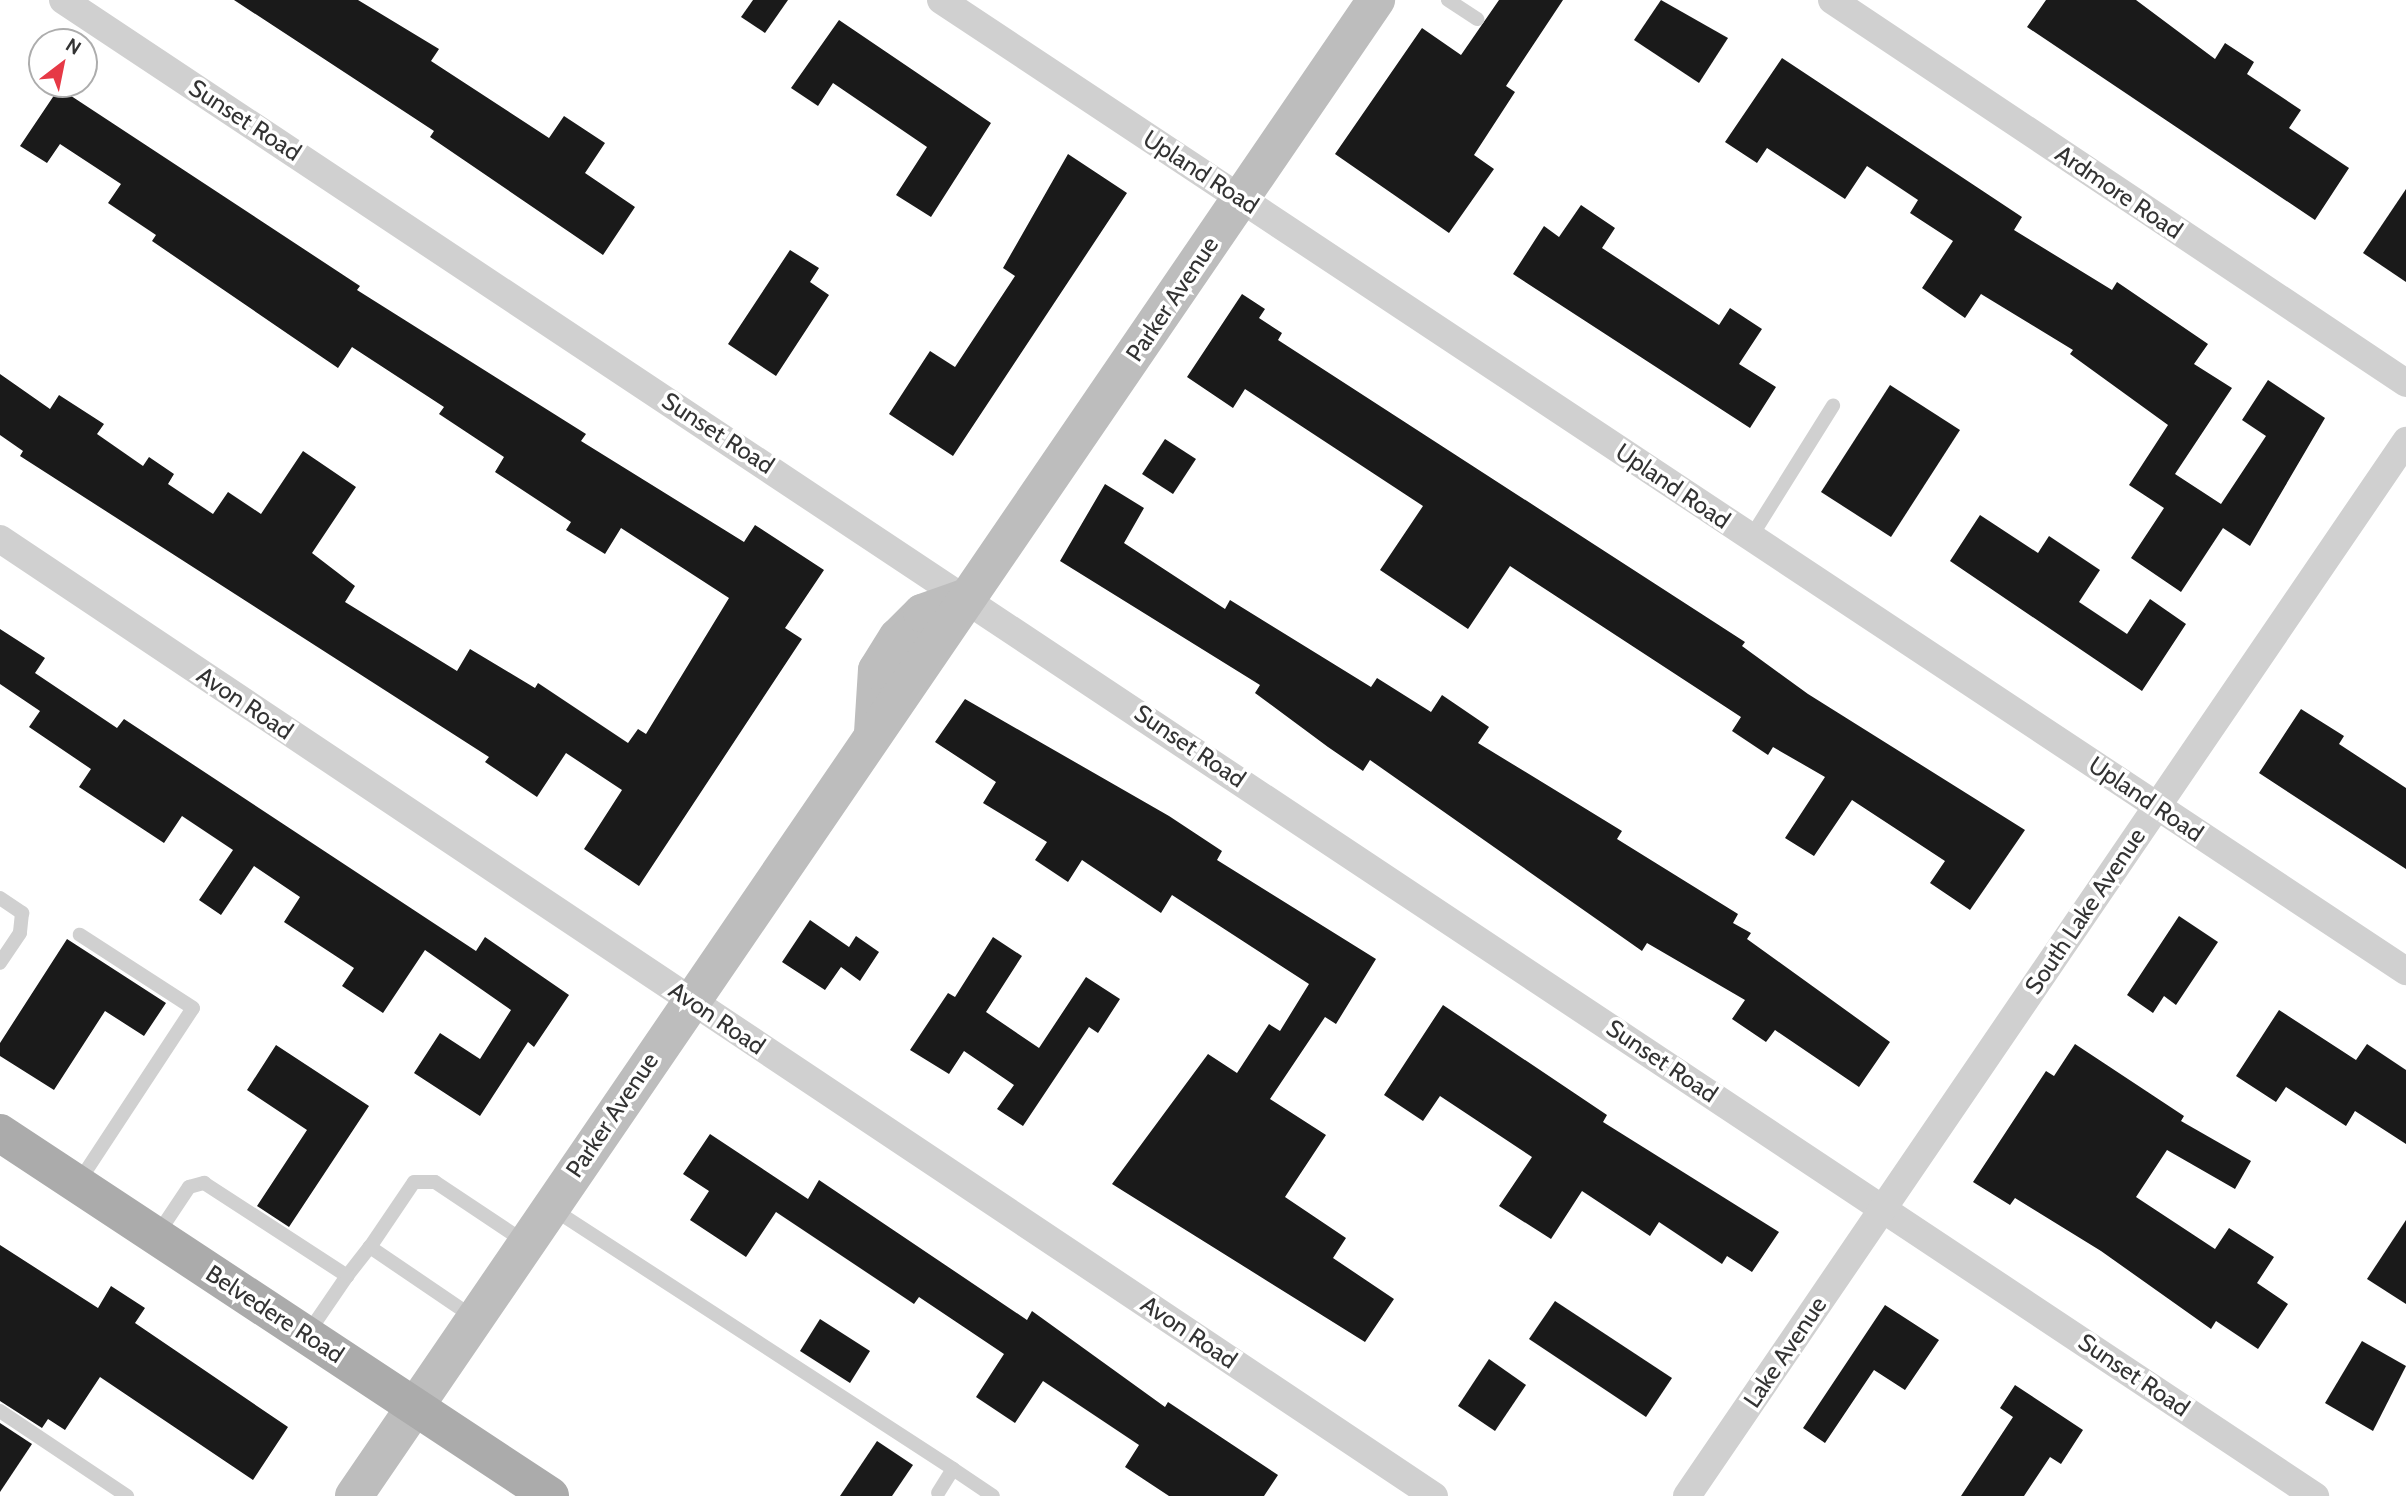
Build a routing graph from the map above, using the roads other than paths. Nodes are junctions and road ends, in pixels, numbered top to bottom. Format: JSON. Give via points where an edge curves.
{"nodes":[{"id":1,"x":63,"y":0,"type":"edge"},
{"id":2,"x":941,"y":0,"type":"edge"},
{"id":3,"x":1376,"y":0,"type":"edge"},
{"id":4,"x":1448,"y":0,"type":"edge"},
{"id":5,"x":1832,"y":0,"type":"edge"},
{"id":6,"x":1477,"y":19,"type":"dead end"},
{"id":7,"x":1240,"y":199,"type":"junction"},
{"id":8,"x":2406,"y":383,"type":"edge"},
{"id":9,"x":1833,"y":406,"type":"dead end"},
{"id":10,"x":2406,"y":441,"type":"edge"},
{"id":11,"x":1751,"y":537,"type":"junction"},
{"id":12,"x":0,"y":539,"type":"edge"},
{"id":13,"x":967,"y":597,"type":"junction"},
{"id":14,"x":2157,"y":807,"type":"junction"},
{"id":15,"x":0,"y":898,"type":"edge"},
{"id":16,"x":80,"y":935,"type":"dead end"},
{"id":17,"x":0,"y":963,"type":"edge"},
{"id":18,"x":2406,"y":971,"type":"edge"},
{"id":19,"x":690,"y":1001,"type":"junction"},
{"id":20,"x":0,"y":1133,"type":"edge"},
{"id":21,"x":77,"y":1184,"type":"junction"},
{"id":22,"x":549,"y":1207,"type":"junction"},
{"id":23,"x":1883,"y":1208,"type":"junction"},
{"id":24,"x":156,"y":1236,"type":"junction"},
{"id":25,"x":525,"y":1242,"type":"junction"},
{"id":26,"x":370,"y":1247,"type":"junction"},
{"id":27,"x":347,"y":1276,"type":"junction"},
{"id":28,"x":473,"y":1318,"type":"junction"},
{"id":29,"x":307,"y":1335,"type":"junction"},
{"id":30,"x":413,"y":1405,"type":"junction"},
{"id":31,"x":0,"y":1411,"type":"edge"},
{"id":32,"x":953,"y":1469,"type":"junction"},
{"id":33,"x":939,"y":1495,"type":"edge"},
{"id":34,"x":127,"y":1496,"type":"edge"},
{"id":35,"x":354,"y":1496,"type":"edge"},
{"id":36,"x":550,"y":1496,"type":"edge"},
{"id":37,"x":993,"y":1496,"type":"edge"},
{"id":38,"x":1434,"y":1496,"type":"edge"},
{"id":39,"x":1687,"y":1496,"type":"edge"},
{"id":40,"x":2315,"y":1496,"type":"edge"}],
"edges":[{"from":1,"to":13,"type":"street","name":"Sunset Road"},
{"from":2,"to":7,"type":"street","name":"Upland Road"},
{"from":3,"to":7,"type":"street","name":"Parker Avenue"},
{"from":4,"to":6,"type":"lane"},
{"from":5,"to":8,"type":"street","name":"Ardmore Road"},
{"from":7,"to":11,"type":"street","name":"Upland Road"},
{"from":7,"to":13,"type":"street","name":"Parker Avenue"},
{"from":9,"to":11,"type":"lane"},
{"from":10,"to":14,"type":"street","name":"South Lake Avenue"},
{"from":11,"to":14,"type":"street","name":"Upland Road"},
{"from":12,"to":19,"type":"street","name":"Avon Road"},
{"from":13,"to":19,"type":"street","name":"Parker Avenue","via":[[922,613],[898,637],[877,670],[873,735]]},
{"from":13,"to":23,"type":"street","name":"Sunset Road"},
{"from":14,"to":18,"type":"street","name":"Upland Road"},
{"from":14,"to":23,"type":"street","name":"South Lake Avenue"},
{"from":15,"to":17,"type":"lane","via":[[22,913],[20,933]]},
{"from":16,"to":21,"type":"lane","via":[[192,1008]]},
{"from":19,"to":22,"type":"street","name":"Parker Avenue"},
{"from":19,"to":38,"type":"street","name":"Avon Road"},
{"from":20,"to":21,"type":"main road","name":"Belvedere Road"},
{"from":21,"to":24,"type":"main road","name":"Belvedere Road"},
{"from":22,"to":25,"type":"street","name":"Parker Avenue"},
{"from":22,"to":32,"type":"lane"},
{"from":23,"to":39,"type":"street","name":"Lake Avenue"},
{"from":23,"to":40,"type":"street","name":"Sunset Road"},
{"from":24,"to":27,"type":"lane","via":[[189,1187],[204,1183]]},
{"from":24,"to":29,"type":"main road","name":"Belvedere Road"},
{"from":25,"to":26,"type":"lane","via":[[425,1179],[414,1182]]},
{"from":25,"to":28,"type":"street","name":"Parker Avenue"},
{"from":26,"to":27,"type":"lane"},
{"from":26,"to":28,"type":"lane"},
{"from":27,"to":29,"type":"lane"},
{"from":28,"to":30,"type":"street","name":"Parker Avenue"},
{"from":29,"to":30,"type":"main road","name":"Belvedere Road"},
{"from":30,"to":35,"type":"street","name":"Parker Avenue"},
{"from":30,"to":36,"type":"main road","name":"Belvedere Road"},
{"from":31,"to":34,"type":"lane"},
{"from":32,"to":33,"type":"lane"},
{"from":32,"to":37,"type":"lane"}]}
